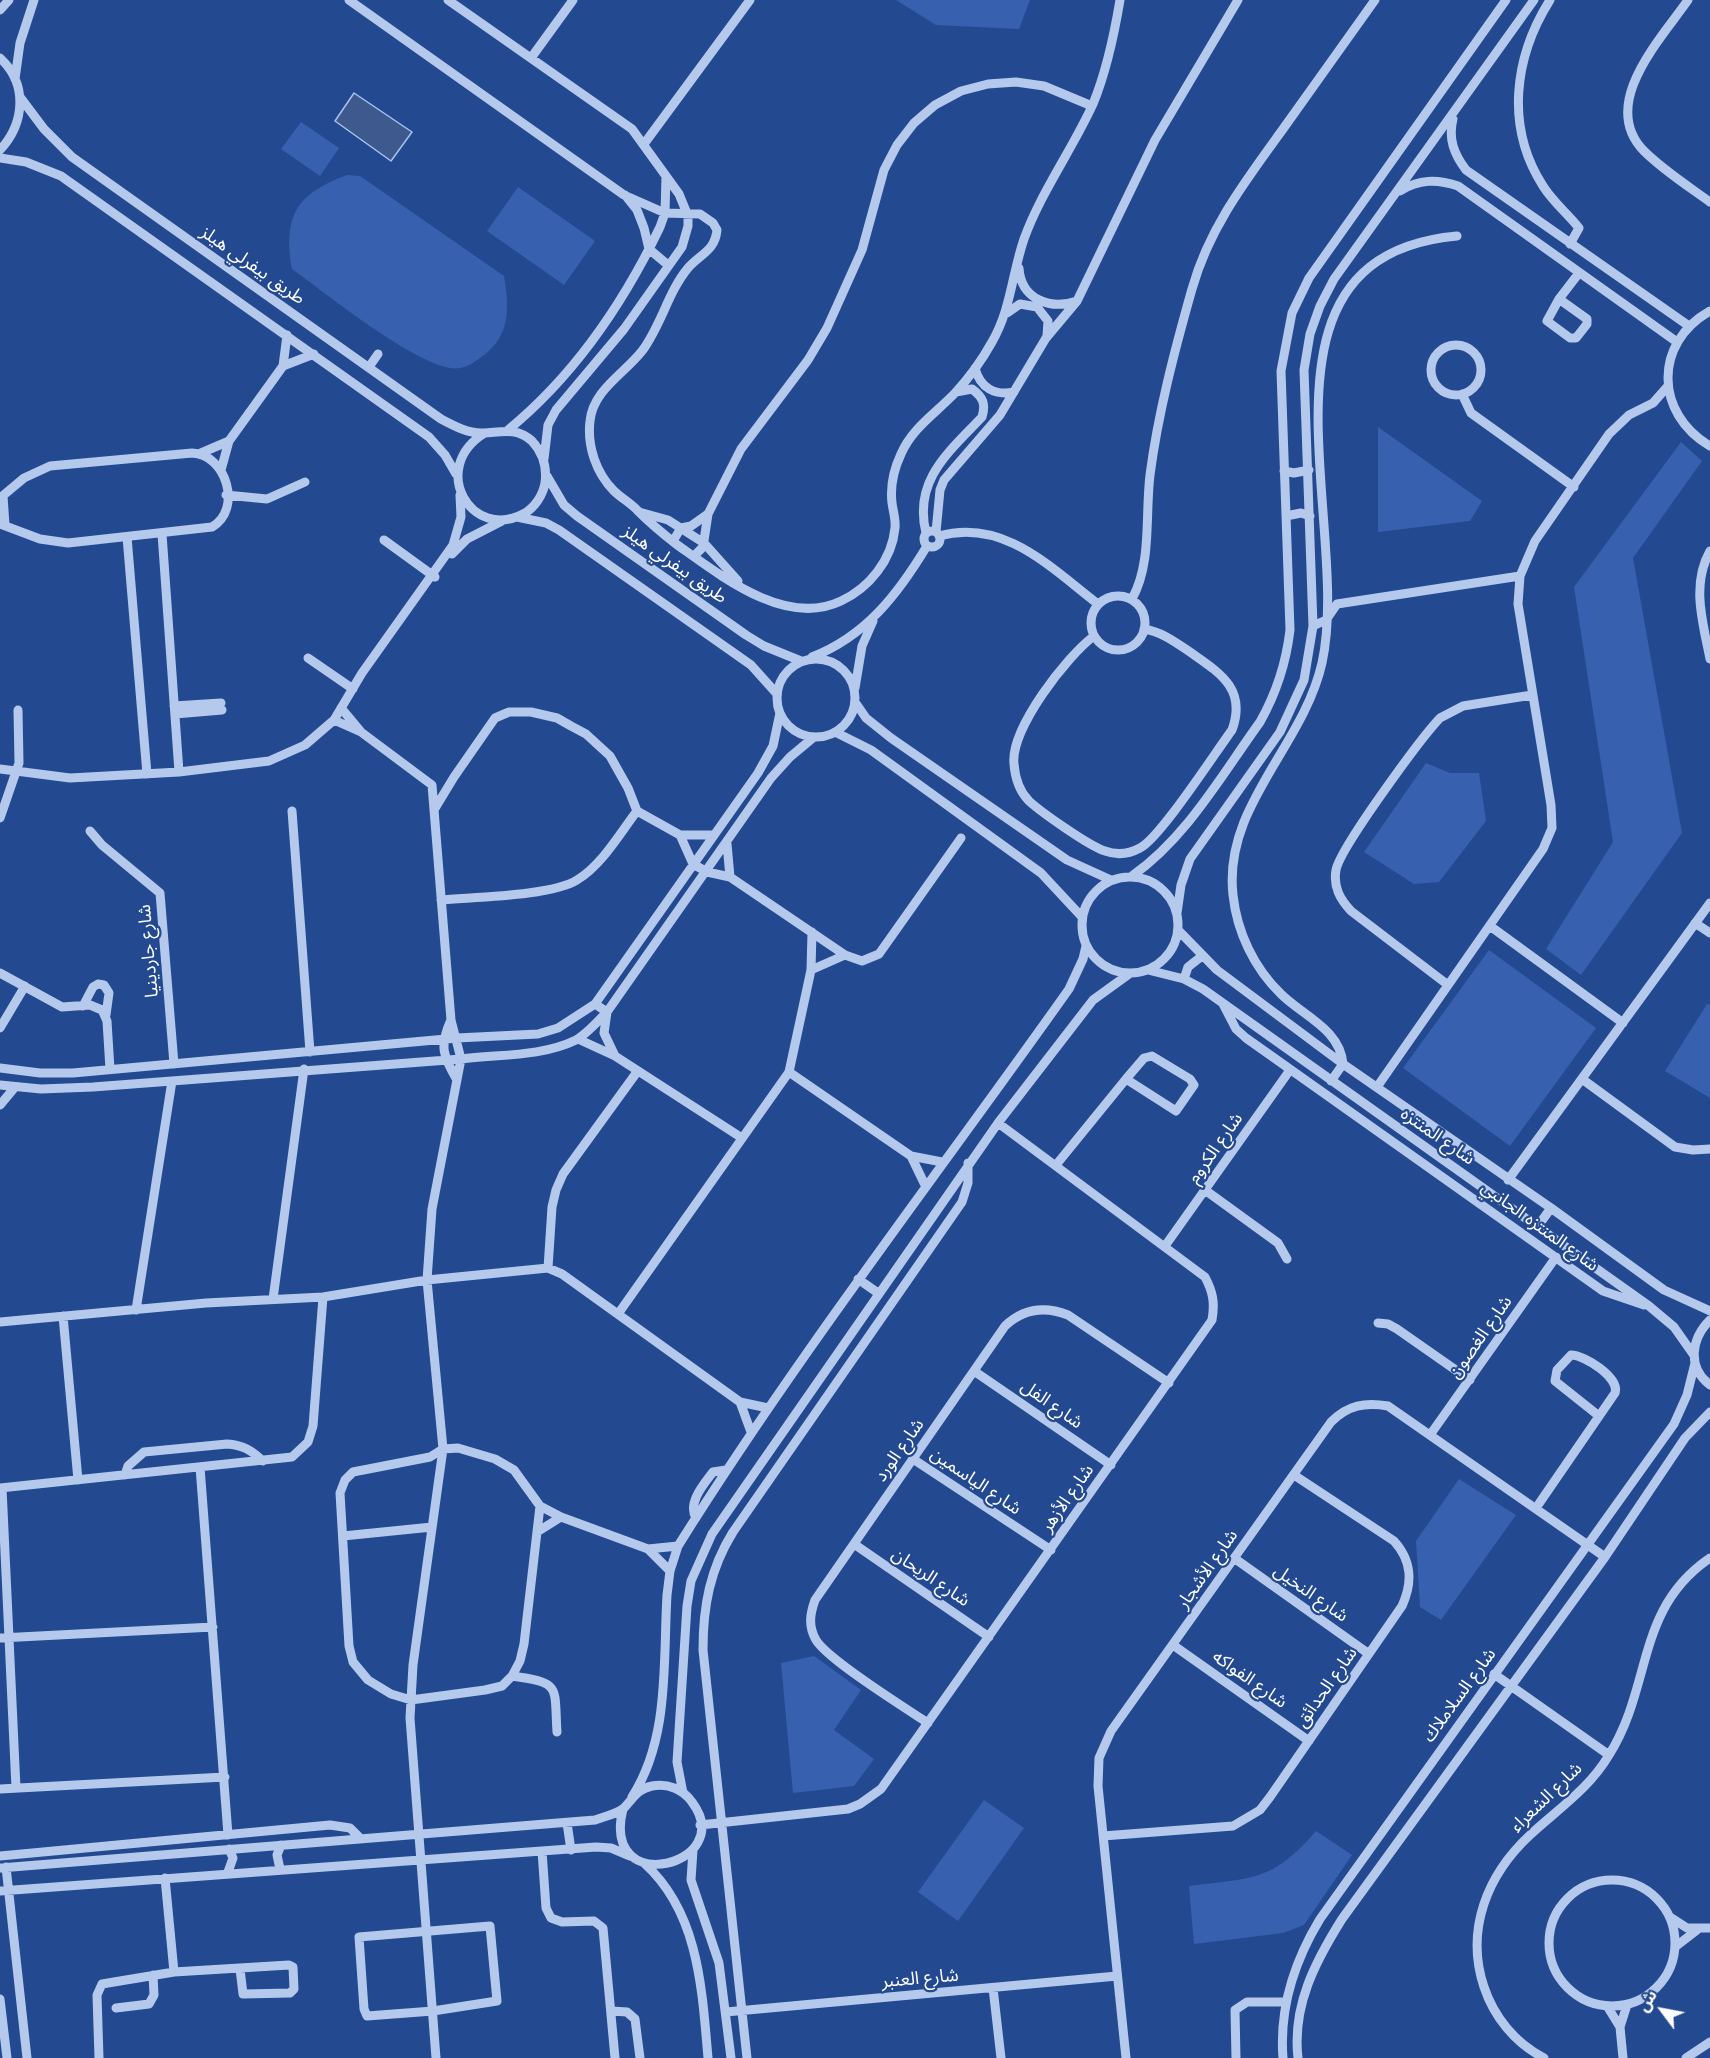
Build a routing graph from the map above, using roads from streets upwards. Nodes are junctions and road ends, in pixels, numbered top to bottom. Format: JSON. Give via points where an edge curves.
{"nodes":[{"id":1,"x":9,"y":0,"type":"edge"},
{"id":2,"x":34,"y":0,"type":"edge"},
{"id":3,"x":349,"y":0,"type":"edge"},
{"id":4,"x":448,"y":0,"type":"edge"},
{"id":5,"x":573,"y":0,"type":"edge"},
{"id":6,"x":750,"y":0,"type":"edge"},
{"id":7,"x":1119,"y":0,"type":"edge"},
{"id":8,"x":1238,"y":0,"type":"edge"},
{"id":9,"x":1375,"y":0,"type":"edge"},
{"id":10,"x":1506,"y":0,"type":"edge"},
{"id":11,"x":1534,"y":0,"type":"edge"},
{"id":12,"x":1550,"y":0,"type":"edge"},
{"id":13,"x":1688,"y":0,"type":"edge"},
{"id":14,"x":0,"y":10,"type":"edge"},
{"id":15,"x":0,"y":58,"type":"edge"},
{"id":16,"x":531,"y":58,"type":"junction"},
{"id":17,"x":15,"y":79,"type":"junction"},
{"id":18,"x":20,"y":97,"type":"junction"},
{"id":19,"x":1092,"y":105,"type":"junction"},
{"id":20,"x":1455,"y":112,"type":"junction"},
{"id":21,"x":644,"y":144,"type":"junction"},
{"id":22,"x":0,"y":150,"type":"edge"},
{"id":23,"x":0,"y":158,"type":"edge"},
{"id":24,"x":666,"y":176,"type":"junction"},
{"id":25,"x":1398,"y":192,"type":"junction"},
{"id":26,"x":624,"y":195,"type":"junction"},
{"id":27,"x":1710,"y":202,"type":"edge"},
{"id":28,"x":665,"y":213,"type":"junction"},
{"id":29,"x":688,"y":216,"type":"junction"},
{"id":30,"x":1457,"y":236,"type":"dead end"},
{"id":31,"x":1570,"y":244,"type":"junction"},
{"id":32,"x":649,"y":249,"type":"junction"},
{"id":33,"x":1019,"y":262,"type":"junction"},
{"id":34,"x":668,"y":265,"type":"junction"},
{"id":35,"x":1579,"y":273,"type":"junction"},
{"id":36,"x":1559,"y":299,"type":"junction"},
{"id":37,"x":1077,"y":301,"type":"junction"},
{"id":38,"x":1039,"y":304,"type":"junction"},
{"id":39,"x":1710,"y":311,"type":"edge"},
{"id":40,"x":1006,"y":314,"type":"junction"},
{"id":41,"x":608,"y":318,"type":"junction"},
{"id":42,"x":1689,"y":326,"type":"junction"},
{"id":43,"x":624,"y":329,"type":"junction"},
{"id":44,"x":1310,"y":334,"type":"junction"},
{"id":45,"x":287,"y":335,"type":"junction"},
{"id":46,"x":1046,"y":338,"type":"junction"},
{"id":47,"x":1324,"y":338,"type":"junction"},
{"id":48,"x":1677,"y":342,"type":"junction"},
{"id":49,"x":314,"y":354,"type":"junction"},
{"id":50,"x":378,"y":354,"type":"dead end"},
{"id":51,"x":283,"y":366,"type":"junction"},
{"id":52,"x":369,"y":368,"type":"junction"},
{"id":53,"x":975,"y":368,"type":"junction"},
{"id":54,"x":1668,"y":386,"type":"junction"},
{"id":55,"x":983,"y":391,"type":"junction"},
{"id":56,"x":956,"y":392,"type":"junction"},
{"id":57,"x":1014,"y":392,"type":"junction"},
{"id":58,"x":1462,"y":394,"type":"junction"},
{"id":59,"x":1653,"y":403,"type":"junction"},
{"id":60,"x":1674,"y":409,"type":"junction"},
{"id":61,"x":508,"y":430,"type":"junction"},
{"id":62,"x":485,"y":433,"type":"junction"},
{"id":63,"x":229,"y":441,"type":"junction"},
{"id":64,"x":1710,"y":446,"type":"edge"},
{"id":65,"x":199,"y":453,"type":"junction"},
{"id":66,"x":544,"y":461,"type":"junction"},
{"id":67,"x":221,"y":470,"type":"junction"},
{"id":68,"x":1309,"y":470,"type":"junction"},
{"id":69,"x":1284,"y":471,"type":"junction"},
{"id":70,"x":546,"y":474,"type":"junction"},
{"id":71,"x":457,"y":475,"type":"junction"},
{"id":72,"x":305,"y":482,"type":"dead end"},
{"id":73,"x":1574,"y":487,"type":"junction"},
{"id":74,"x":459,"y":490,"type":"junction"},
{"id":75,"x":226,"y":495,"type":"junction"},
{"id":76,"x":1,"y":497,"type":"edge"},
{"id":77,"x":639,"y":512,"type":"junction"},
{"id":78,"x":708,"y":514,"type":"junction"},
{"id":79,"x":1286,"y":516,"type":"junction"},
{"id":80,"x":1311,"y":516,"type":"junction"},
{"id":81,"x":517,"y":517,"type":"junction"},
{"id":82,"x":504,"y":520,"type":"junction"},
{"id":83,"x":2,"y":524,"type":"edge"},
{"id":84,"x":681,"y":528,"type":"junction"},
{"id":85,"x":162,"y":534,"type":"junction"},
{"id":86,"x":934,"y":534,"type":"junction"},
{"id":87,"x":127,"y":537,"type":"junction"},
{"id":88,"x":384,"y":540,"type":"dead end"},
{"id":89,"x":673,"y":541,"type":"junction"},
{"id":90,"x":704,"y":543,"type":"junction"},
{"id":91,"x":927,"y":546,"type":"junction"},
{"id":92,"x":1710,"y":551,"type":"edge"},
{"id":93,"x":694,"y":556,"type":"junction"},
{"id":94,"x":434,"y":576,"type":"junction"},
{"id":95,"x":1520,"y":576,"type":"junction"},
{"id":96,"x":1311,"y":586,"type":"junction"},
{"id":97,"x":747,"y":588,"type":"junction"},
{"id":98,"x":1328,"y":592,"type":"junction"},
{"id":99,"x":1132,"y":599,"type":"junction"},
{"id":100,"x":1098,"y":604,"type":"junction"},
{"id":101,"x":1337,"y":604,"type":"junction"},
{"id":102,"x":874,"y":619,"type":"junction"},
{"id":103,"x":1326,"y":620,"type":"junction"},
{"id":104,"x":1312,"y":626,"type":"junction"},
{"id":105,"x":1144,"y":629,"type":"junction"},
{"id":106,"x":1094,"y":636,"type":"junction"},
{"id":107,"x":308,"y":658,"type":"dead end"},
{"id":108,"x":1710,"y":659,"type":"edge"},
{"id":109,"x":804,"y":660,"type":"junction"},
{"id":110,"x":353,"y":689,"type":"junction"},
{"id":111,"x":855,"y":691,"type":"junction"},
{"id":112,"x":777,"y":694,"type":"junction"},
{"id":113,"x":1532,"y":695,"type":"junction"},
{"id":114,"x":855,"y":702,"type":"junction"},
{"id":115,"x":222,"y":706,"type":"dead end"},
{"id":116,"x":341,"y":708,"type":"junction"},
{"id":117,"x":18,"y":710,"type":"dead end"},
{"id":118,"x":175,"y":710,"type":"junction"},
{"id":119,"x":780,"y":713,"type":"junction"},
{"id":120,"x":334,"y":720,"type":"junction"},
{"id":121,"x":361,"y":732,"type":"junction"},
{"id":122,"x":835,"y":732,"type":"junction"},
{"id":123,"x":814,"y":737,"type":"junction"},
{"id":124,"x":1265,"y":755,"type":"junction"},
{"id":125,"x":1276,"y":762,"type":"junction"},
{"id":126,"x":0,"y":769,"type":"edge"},
{"id":127,"x":18,"y":772,"type":"junction"},
{"id":128,"x":179,"y":772,"type":"junction"},
{"id":129,"x":147,"y":774,"type":"junction"},
{"id":130,"x":454,"y":777,"type":"junction"},
{"id":131,"x":432,"y":785,"type":"junction"},
{"id":132,"x":434,"y":810,"type":"junction"},
{"id":133,"x":292,"y":811,"type":"dead end"},
{"id":134,"x":637,"y":811,"type":"junction"},
{"id":135,"x":0,"y":818,"type":"edge"},
{"id":136,"x":90,"y":831,"type":"dead end"},
{"id":137,"x":680,"y":835,"type":"junction"},
{"id":138,"x":712,"y":835,"type":"junction"},
{"id":139,"x":961,"y":838,"type":"dead end"},
{"id":140,"x":727,"y":844,"type":"junction"},
{"id":141,"x":693,"y":864,"type":"junction"},
{"id":142,"x":707,"y":872,"type":"junction"},
{"id":143,"x":1132,"y":876,"type":"junction"},
{"id":144,"x":730,"y":878,"type":"junction"},
{"id":145,"x":1111,"y":880,"type":"junction"},
{"id":146,"x":441,"y":900,"type":"junction"},
{"id":147,"x":1710,"y":903,"type":"edge"},
{"id":148,"x":1177,"y":913,"type":"junction"},
{"id":149,"x":1082,"y":917,"type":"junction"},
{"id":150,"x":1695,"y":923,"type":"junction"},
{"id":151,"x":1490,"y":926,"type":"junction"},
{"id":152,"x":1178,"y":930,"type":"junction"},
{"id":153,"x":812,"y":932,"type":"junction"},
{"id":154,"x":1710,"y":933,"type":"edge"},
{"id":155,"x":1086,"y":946,"type":"junction"},
{"id":156,"x":845,"y":955,"type":"junction"},
{"id":157,"x":1202,"y":956,"type":"junction"},
{"id":158,"x":811,"y":970,"type":"junction"},
{"id":159,"x":1148,"y":970,"type":"junction"},
{"id":160,"x":0,"y":973,"type":"edge"},
{"id":161,"x":1129,"y":974,"type":"junction"},
{"id":162,"x":1184,"y":979,"type":"junction"},
{"id":163,"x":1448,"y":985,"type":"junction"},
{"id":164,"x":25,"y":986,"type":"junction"},
{"id":165,"x":595,"y":1004,"type":"junction"},
{"id":166,"x":1223,"y":1004,"type":"junction"},
{"id":167,"x":83,"y":1006,"type":"junction"},
{"id":168,"x":607,"y":1012,"type":"junction"},
{"id":169,"x":106,"y":1015,"type":"junction"},
{"id":170,"x":451,"y":1020,"type":"junction"},
{"id":171,"x":1623,"y":1023,"type":"junction"},
{"id":172,"x":0,"y":1028,"type":"edge"},
{"id":173,"x":458,"y":1038,"type":"junction"},
{"id":174,"x":578,"y":1039,"type":"junction"},
{"id":175,"x":443,"y":1040,"type":"junction"},
{"id":176,"x":310,"y":1052,"type":"junction"},
{"id":177,"x":615,"y":1056,"type":"junction"},
{"id":178,"x":238,"y":1059,"type":"junction"},
{"id":179,"x":445,"y":1059,"type":"junction"},
{"id":180,"x":461,"y":1059,"type":"junction"},
{"id":181,"x":174,"y":1064,"type":"junction"},
{"id":182,"x":1343,"y":1064,"type":"junction"},
{"id":183,"x":0,"y":1068,"type":"edge"},
{"id":184,"x":110,"y":1069,"type":"junction"},
{"id":185,"x":304,"y":1070,"type":"junction"},
{"id":186,"x":1290,"y":1070,"type":"junction"},
{"id":187,"x":637,"y":1072,"type":"junction"},
{"id":188,"x":789,"y":1072,"type":"junction"},
{"id":189,"x":237,"y":1074,"type":"junction"},
{"id":190,"x":1126,"y":1079,"type":"junction"},
{"id":191,"x":1582,"y":1079,"type":"junction"},
{"id":192,"x":457,"y":1080,"type":"junction"},
{"id":193,"x":172,"y":1081,"type":"junction"},
{"id":194,"x":1331,"y":1081,"type":"junction"},
{"id":195,"x":0,"y":1085,"type":"edge"},
{"id":196,"x":15,"y":1087,"type":"junction"},
{"id":197,"x":1377,"y":1087,"type":"junction"},
{"id":198,"x":0,"y":1105,"type":"edge"},
{"id":199,"x":999,"y":1122,"type":"junction"},
{"id":200,"x":742,"y":1138,"type":"junction"},
{"id":201,"x":1710,"y":1149,"type":"edge"},
{"id":202,"x":910,"y":1156,"type":"junction"},
{"id":203,"x":942,"y":1162,"type":"junction"},
{"id":204,"x":968,"y":1163,"type":"junction"},
{"id":205,"x":1056,"y":1165,"type":"junction"},
{"id":206,"x":1508,"y":1180,"type":"junction"},
{"id":207,"x":925,"y":1185,"type":"junction"},
{"id":208,"x":1205,"y":1190,"type":"junction"},
{"id":209,"x":1551,"y":1208,"type":"junction"},
{"id":210,"x":1538,"y":1226,"type":"junction"},
{"id":211,"x":1166,"y":1246,"type":"junction"},
{"id":212,"x":1556,"y":1257,"type":"junction"},
{"id":213,"x":1287,"y":1259,"type":"dead end"},
{"id":214,"x":548,"y":1268,"type":"junction"},
{"id":215,"x":858,"y":1279,"type":"junction"},
{"id":216,"x":427,"y":1280,"type":"junction"},
{"id":217,"x":878,"y":1293,"type":"junction"},
{"id":218,"x":323,"y":1297,"type":"junction"},
{"id":219,"x":273,"y":1299,"type":"junction"},
{"id":220,"x":1649,"y":1306,"type":"junction"},
{"id":221,"x":136,"y":1310,"type":"junction"},
{"id":222,"x":1710,"y":1311,"type":"edge"},
{"id":223,"x":618,"y":1314,"type":"junction"},
{"id":224,"x":63,"y":1316,"type":"junction"},
{"id":225,"x":1710,"y":1320,"type":"edge"},
{"id":226,"x":0,"y":1322,"type":"edge"},
{"id":227,"x":1378,"y":1323,"type":"dead end"},
{"id":228,"x":1694,"y":1359,"type":"junction"},
{"id":229,"x":974,"y":1371,"type":"junction"},
{"id":230,"x":1470,"y":1380,"type":"junction"},
{"id":231,"x":1168,"y":1383,"type":"junction"},
{"id":232,"x":1710,"y":1385,"type":"edge"},
{"id":233,"x":740,"y":1402,"type":"junction"},
{"id":234,"x":768,"y":1408,"type":"junction"},
{"id":235,"x":1710,"y":1412,"type":"edge"},
{"id":236,"x":1599,"y":1416,"type":"junction"},
{"id":237,"x":751,"y":1432,"type":"junction"},
{"id":238,"x":1430,"y":1435,"type":"junction"},
{"id":239,"x":443,"y":1449,"type":"junction"},
{"id":240,"x":913,"y":1459,"type":"junction"},
{"id":241,"x":263,"y":1461,"type":"junction"},
{"id":242,"x":1111,"y":1465,"type":"junction"},
{"id":243,"x":200,"y":1467,"type":"junction"},
{"id":244,"x":1294,"y":1474,"type":"junction"},
{"id":245,"x":125,"y":1475,"type":"junction"},
{"id":246,"x":78,"y":1480,"type":"junction"},
{"id":247,"x":1,"y":1488,"type":"edge"},
{"id":248,"x":540,"y":1506,"type":"junction"},
{"id":249,"x":1536,"y":1508,"type":"junction"},
{"id":250,"x":561,"y":1517,"type":"junction"},
{"id":251,"x":432,"y":1527,"type":"junction"},
{"id":252,"x":537,"y":1532,"type":"junction"},
{"id":253,"x":343,"y":1536,"type":"junction"},
{"id":254,"x":854,"y":1544,"type":"junction"},
{"id":255,"x":1587,"y":1544,"type":"junction"},
{"id":256,"x":678,"y":1546,"type":"junction"},
{"id":257,"x":648,"y":1549,"type":"junction"},
{"id":258,"x":1050,"y":1550,"type":"junction"},
{"id":259,"x":1605,"y":1557,"type":"junction"},
{"id":260,"x":1234,"y":1558,"type":"junction"},
{"id":261,"x":1710,"y":1558,"type":"edge"},
{"id":262,"x":670,"y":1571,"type":"junction"},
{"id":263,"x":213,"y":1626,"type":"junction"},
{"id":264,"x":989,"y":1636,"type":"junction"},
{"id":265,"x":5,"y":1638,"type":"edge"},
{"id":266,"x":1173,"y":1645,"type":"junction"},
{"id":267,"x":1369,"y":1654,"type":"junction"},
{"id":268,"x":1494,"y":1674,"type":"junction"},
{"id":269,"x":512,"y":1676,"type":"junction"},
{"id":270,"x":1511,"y":1685,"type":"junction"},
{"id":271,"x":411,"y":1700,"type":"junction"},
{"id":272,"x":928,"y":1724,"type":"junction"},
{"id":273,"x":557,"y":1732,"type":"dead end"},
{"id":274,"x":1309,"y":1740,"type":"junction"},
{"id":275,"x":1609,"y":1755,"type":"junction"},
{"id":276,"x":225,"y":1777,"type":"junction"},
{"id":277,"x":16,"y":1788,"type":"junction"},
{"id":278,"x":0,"y":1789,"type":"edge"},
{"id":279,"x":683,"y":1793,"type":"junction"},
{"id":280,"x":632,"y":1797,"type":"junction"},
{"id":281,"x":623,"y":1809,"type":"junction"},
{"id":282,"x":720,"y":1822,"type":"junction"},
{"id":283,"x":567,"y":1823,"type":"junction"},
{"id":284,"x":700,"y":1825,"type":"junction"},
{"id":285,"x":419,"y":1833,"type":"junction"},
{"id":286,"x":228,"y":1835,"type":"junction"},
{"id":287,"x":1103,"y":1836,"type":"junction"},
{"id":288,"x":360,"y":1838,"type":"junction"},
{"id":289,"x":281,"y":1845,"type":"junction"},
{"id":290,"x":693,"y":1848,"type":"junction"},
{"id":291,"x":229,"y":1849,"type":"junction"},
{"id":292,"x":571,"y":1850,"type":"junction"},
{"id":293,"x":542,"y":1851,"type":"junction"},
{"id":294,"x":0,"y":1856,"type":"edge"},
{"id":295,"x":421,"y":1858,"type":"junction"},
{"id":296,"x":639,"y":1860,"type":"junction"},
{"id":297,"x":3,"y":1867,"type":"edge"},
{"id":298,"x":280,"y":1869,"type":"junction"},
{"id":299,"x":228,"y":1872,"type":"junction"},
{"id":300,"x":165,"y":1878,"type":"junction"},
{"id":301,"x":4,"y":1891,"type":"edge"},
{"id":302,"x":1670,"y":1917,"type":"junction"},
{"id":303,"x":1710,"y":1928,"type":"edge"},
{"id":304,"x":428,"y":1930,"type":"junction"},
{"id":305,"x":1697,"y":1930,"type":"junction"},
{"id":306,"x":1675,"y":1947,"type":"junction"},
{"id":307,"x":240,"y":1969,"type":"junction"},
{"id":308,"x":174,"y":1972,"type":"junction"},
{"id":309,"x":153,"y":1975,"type":"junction"},
{"id":310,"x":1117,"y":1976,"type":"junction"},
{"id":311,"x":993,"y":1988,"type":"junction"},
{"id":312,"x":0,"y":1999,"type":"edge"},
{"id":313,"x":1285,"y":2002,"type":"junction"},
{"id":314,"x":1627,"y":2005,"type":"junction"},
{"id":315,"x":1607,"y":2006,"type":"junction"},
{"id":316,"x":116,"y":2007,"type":"dead end"},
{"id":317,"x":433,"y":2011,"type":"junction"},
{"id":318,"x":742,"y":2011,"type":"junction"},
{"id":319,"x":612,"y":2012,"type":"junction"},
{"id":320,"x":726,"y":2012,"type":"junction"},
{"id":321,"x":1620,"y":2027,"type":"junction"},
{"id":322,"x":1710,"y":2042,"type":"edge"},
{"id":323,"x":7,"y":2058,"type":"edge"},
{"id":324,"x":27,"y":2058,"type":"edge"},
{"id":325,"x":99,"y":2058,"type":"edge"},
{"id":326,"x":436,"y":2058,"type":"edge"},
{"id":327,"x":615,"y":2058,"type":"edge"},
{"id":328,"x":640,"y":2058,"type":"edge"},
{"id":329,"x":708,"y":2058,"type":"edge"},
{"id":330,"x":731,"y":2058,"type":"edge"},
{"id":331,"x":747,"y":2058,"type":"edge"},
{"id":332,"x":1001,"y":2058,"type":"edge"},
{"id":333,"x":1126,"y":2058,"type":"edge"},
{"id":334,"x":1236,"y":2058,"type":"edge"},
{"id":335,"x":1283,"y":2058,"type":"edge"},
{"id":336,"x":1298,"y":2058,"type":"edge"},
{"id":337,"x":1544,"y":2058,"type":"edge"},
{"id":338,"x":1623,"y":2058,"type":"edge"},
{"id":339,"x":1686,"y":2058,"type":"edge"}],
"edges":[{"from":1,"to":14,"type":"street"},
{"from":2,"to":17,"type":"street","via":[[20,43]]},
{"from":3,"to":26,"type":"street"},
{"from":4,"to":16,"type":"street"},
{"from":5,"to":16,"type":"street"},
{"from":6,"to":21,"type":"street"},
{"from":7,"to":19,"type":"street","via":[[1106,69]]},
{"from":8,"to":37,"type":"street","via":[[1155,140]]},
{"from":9,"to":99,"type":"street","via":[[1242,184],[1204,254],[1155,447],[1144,566]]},
{"from":10,"to":69,"type":"street","via":[[1300,295],[1282,351]]},
{"from":11,"to":20,"type":"street"},
{"from":12,"to":31,"type":"street","via":[[1526,50],[1517,105],[1522,141],[1535,174],[1578,228]]},
{"from":13,"to":27,"type":"street","via":[[1634,83],[1628,120],[1644,151]]},
{"from":15,"to":17,"type":"street"},
{"from":16,"to":21,"type":"street","via":[[632,129]]},
{"from":17,"to":18,"type":"street"},
{"from":18,"to":22,"type":"street","via":[[17,125]]},
{"from":18,"to":52,"type":"street","name":"طريق بيفرلي هيلز","via":[[72,157]]},
{"from":19,"to":33,"type":"street","via":[[1034,216]]},
{"from":19,"to":78,"type":"street","via":[[1044,86],[988,84],[961,91],[935,105],[914,123],[884,170],[862,250],[827,328],[808,360],[741,449]]},
{"from":20,"to":25,"type":"street"},
{"from":20,"to":31,"type":"street","via":[[1452,143],[1466,170]]},
{"from":21,"to":24,"type":"street"},
{"from":23,"to":45,"type":"street","name":"طريق بيفرلي هيلز","via":[[26,162],[61,176]]},
{"from":24,"to":28,"type":"street"},
{"from":24,"to":29,"type":"street","via":[[680,194]]},
{"from":25,"to":35,"type":"street","via":[[1421,182],[1458,186]]},
{"from":25,"to":44,"type":"street","via":[[1334,279]]},
{"from":26,"to":28,"type":"street"},
{"from":26,"to":32,"type":"street","via":[[637,210]]},
{"from":28,"to":29,"type":"street"},
{"from":28,"to":32,"type":"street"},
{"from":29,"to":34,"type":"street","via":[[682,247]]},
{"from":29,"to":77,"type":"street","via":[[700,214],[713,223],[717,230],[713,247],[687,270],[655,332],[599,396],[590,421],[594,460],[602,477]]},
{"from":30,"to":47,"type":"street","via":[[1414,243],[1375,263],[1344,294]]},
{"from":31,"to":42,"type":"street"},
{"from":32,"to":34,"type":"street"},
{"from":32,"to":41,"type":"street"},
{"from":33,"to":38,"type":"street","via":[[1023,284]]},
{"from":33,"to":40,"type":"street"},
{"from":34,"to":43,"type":"street"},
{"from":35,"to":36,"type":"street"},
{"from":35,"to":48,"type":"street"},
{"from":36,"to":36,"type":"street","via":[[1547,321],[1570,338],[1576,338],[1587,319]]},
{"from":37,"to":38,"type":"street","via":[[1065,305]]},
{"from":37,"to":46,"type":"street"},
{"from":38,"to":40,"type":"street","via":[[1020,304]]},
{"from":38,"to":46,"type":"street","via":[[1048,321]]},
{"from":39,"to":42,"type":"street"},
{"from":40,"to":53,"type":"street"},
{"from":41,"to":43,"type":"street"},
{"from":41,"to":61,"type":"street","via":[[567,375]]},
{"from":42,"to":48,"type":"street"},
{"from":43,"to":66,"type":"street","via":[[556,410],[546,433]]},
{"from":44,"to":47,"type":"street"},
{"from":44,"to":68,"type":"street","via":[[1303,389]]},
{"from":45,"to":49,"type":"street","name":"طريق بيفرلي هيلز"},
{"from":45,"to":51,"type":"street"},
{"from":46,"to":57,"type":"street"},
{"from":47,"to":98,"type":"street","via":[[1318,396]]},
{"from":48,"to":54,"type":"street"},
{"from":49,"to":51,"type":"street"},
{"from":49,"to":71,"type":"street","name":"طريق بيفرلي هيلز","via":[[429,437]]},
{"from":50,"to":52,"type":"street"},
{"from":51,"to":63,"type":"street"},
{"from":52,"to":62,"type":"street","name":"طريق بيفرلي هيلز","via":[[451,425]]},
{"from":53,"to":55,"type":"street"},
{"from":53,"to":56,"type":"street"},
{"from":54,"to":59,"type":"street"},
{"from":54,"to":60,"type":"street"},
{"from":55,"to":56,"type":"street"},
{"from":55,"to":57,"type":"street"},
{"from":55,"to":86,"type":"street","via":[[982,417],[940,462],[927,487],[922,517]]},
{"from":56,"to":97,"type":"street","via":[[921,424],[902,452],[892,484],[896,527],[890,551],[861,590],[816,609],[776,604]]},
{"from":57,"to":86,"type":"street","via":[[984,436],[944,480]]},
{"from":58,"to":58,"type":"street","via":[[1478,382],[1481,364],[1475,353],[1465,347],[1447,346],[1434,358],[1432,376],[1442,391]]},
{"from":58,"to":73,"type":"street","via":[[1471,413]]},
{"from":59,"to":60,"type":"street"},
{"from":59,"to":73,"type":"street","via":[[1618,424]]},
{"from":60,"to":64,"type":"street","via":[[1684,426]]},
{"from":61,"to":62,"type":"street"},
{"from":61,"to":66,"type":"street","via":[[531,440]]},
{"from":62,"to":71,"type":"street","via":[[464,450]]},
{"from":63,"to":65,"type":"street"},
{"from":63,"to":67,"type":"street"},
{"from":65,"to":67,"type":"street","via":[[212,459]]},
{"from":65,"to":76,"type":"street","via":[[50,466],[24,478]]},
{"from":66,"to":70,"type":"street"},
{"from":67,"to":75,"type":"street"},
{"from":68,"to":69,"type":"street"},
{"from":68,"to":80,"type":"street"},
{"from":69,"to":79,"type":"street"},
{"from":70,"to":81,"type":"street","via":[[538,500]]},
{"from":70,"to":109,"type":"street","name":"طريق بيفرلي هيلز","via":[[564,505],[578,516],[746,635]]},
{"from":71,"to":74,"type":"street"},
{"from":72,"to":75,"type":"street","via":[[267,499]]},
{"from":73,"to":95,"type":"street","via":[[1532,547]]},
{"from":74,"to":82,"type":"street","via":[[477,512]]},
{"from":74,"to":94,"type":"street","via":[[461,517],[456,538]]},
{"from":75,"to":85,"type":"street","via":[[227,511],[219,524]]},
{"from":76,"to":83,"type":"street"},
{"from":77,"to":84,"type":"street"},
{"from":77,"to":89,"type":"street"},
{"from":78,"to":84,"type":"street"},
{"from":78,"to":90,"type":"street"},
{"from":79,"to":80,"type":"street"},
{"from":79,"to":143,"type":"street","via":[[1290,630],[1278,687],[1260,722],[1180,832]]},
{"from":80,"to":96,"type":"street"},
{"from":81,"to":82,"type":"street"},
{"from":81,"to":112,"type":"street","via":[[560,530],[751,665]]},
{"from":82,"to":94,"type":"street","via":[[459,545]]},
{"from":83,"to":87,"type":"street","via":[[54,542]]},
{"from":84,"to":89,"type":"street"},
{"from":84,"to":90,"type":"street"},
{"from":85,"to":87,"type":"street"},
{"from":85,"to":118,"type":"street"},
{"from":86,"to":91,"type":"street","via":[[924,540]]},
{"from":86,"to":91,"type":"street","via":[[937,545]]},
{"from":86,"to":100,"type":"street","via":[[972,531],[1010,540]]},
{"from":87,"to":129,"type":"street"},
{"from":88,"to":94,"type":"street"},
{"from":89,"to":93,"type":"street"},
{"from":90,"to":93,"type":"street"},
{"from":90,"to":97,"type":"street"},
{"from":91,"to":102,"type":"street"},
{"from":92,"to":108,"type":"street","via":[[1700,575],[1699,591]]},
{"from":93,"to":97,"type":"street"},
{"from":94,"to":110,"type":"street"},
{"from":95,"to":101,"type":"street"},
{"from":95,"to":113,"type":"street","via":[[1518,604]]},
{"from":96,"to":98,"type":"street"},
{"from":96,"to":104,"type":"street"},
{"from":98,"to":101,"type":"street"},
{"from":98,"to":103,"type":"street"},
{"from":99,"to":100,"type":"street","via":[[1110,596]]},
{"from":99,"to":105,"type":"street","via":[[1142,609]]},
{"from":100,"to":106,"type":"street","via":[[1091,620]]},
{"from":101,"to":103,"type":"street"},
{"from":102,"to":109,"type":"street","via":[[831,650]]},
{"from":102,"to":111,"type":"street","via":[[862,646]]},
{"from":103,"to":104,"type":"street"},
{"from":103,"to":125,"type":"street","via":[[1315,689],[1301,722]]},
{"from":104,"to":124,"type":"street","via":[[1304,680]]},
{"from":105,"to":106,"type":"street","via":[[1136,643],[1122,650],[1106,647]]},
{"from":105,"to":106,"type":"street","via":[[1166,636],[1220,673],[1233,691],[1236,713],[1232,730],[1152,840],[1128,853],[1102,850],[1029,801],[1015,771],[1014,751],[1023,728],[1069,658]]},
{"from":107,"to":110,"type":"street"},
{"from":109,"to":111,"type":"street","via":[[832,662],[851,679]]},
{"from":109,"to":112,"type":"street","via":[[784,674]]},
{"from":110,"to":116,"type":"street"},
{"from":111,"to":114,"type":"street"},
{"from":112,"to":119,"type":"street"},
{"from":113,"to":151,"type":"street","via":[[1552,828],[1543,849]]},
{"from":113,"to":163,"type":"street","via":[[1462,706],[1440,717],[1350,842],[1336,869],[1340,899],[1351,912]]},
{"from":114,"to":122,"type":"street","via":[[845,725]]},
{"from":114,"to":145,"type":"street","via":[[866,718],[891,738],[1067,860]]},
{"from":115,"to":118,"type":"street"},
{"from":116,"to":120,"type":"street"},
{"from":116,"to":121,"type":"street"},
{"from":117,"to":127,"type":"street"},
{"from":118,"to":128,"type":"street"},
{"from":119,"to":123,"type":"street","via":[[793,730]]},
{"from":119,"to":138,"type":"street","via":[[765,762]]},
{"from":120,"to":121,"type":"street"},
{"from":120,"to":128,"type":"street","via":[[305,746],[269,761]]},
{"from":121,"to":131,"type":"street"},
{"from":122,"to":123,"type":"street"},
{"from":122,"to":149,"type":"street","via":[[871,750],[1041,873]]},
{"from":123,"to":140,"type":"street","via":[[779,768]]},
{"from":124,"to":125,"type":"street"},
{"from":124,"to":148,"type":"street","via":[[1190,859],[1180,885]]},
{"from":125,"to":182,"type":"street","via":[[1250,806],[1235,849],[1232,883],[1236,915],[1252,956],[1264,974],[1280,994],[1330,1034],[1342,1053]]},
{"from":126,"to":127,"type":"street"},
{"from":127,"to":129,"type":"street","via":[[70,778]]},
{"from":127,"to":135,"type":"street"},
{"from":128,"to":129,"type":"street"},
{"from":130,"to":131,"type":"street"},
{"from":130,"to":132,"type":"street"},
{"from":130,"to":134,"type":"street","via":[[495,718],[509,711],[531,712],[557,718],[586,734],[610,756]]},
{"from":131,"to":132,"type":"street"},
{"from":132,"to":146,"type":"street"},
{"from":133,"to":176,"type":"street"},
{"from":134,"to":137,"type":"street"},
{"from":134,"to":146,"type":"street","via":[[592,868],[568,884]]},
{"from":136,"to":181,"type":"street","name":"شارع جاردينيا","via":[[160,893]]},
{"from":137,"to":138,"type":"street"},
{"from":137,"to":141,"type":"street"},
{"from":138,"to":141,"type":"street"},
{"from":139,"to":156,"type":"street","via":[[879,954],[862,961]]},
{"from":140,"to":142,"type":"street"},
{"from":140,"to":144,"type":"street"},
{"from":141,"to":142,"type":"street"},
{"from":141,"to":165,"type":"street"},
{"from":142,"to":144,"type":"street"},
{"from":142,"to":168,"type":"street"},
{"from":143,"to":145,"type":"street"},
{"from":143,"to":148,"type":"street","via":[[1144,878],[1165,891]]},
{"from":144,"to":153,"type":"street"},
{"from":145,"to":149,"type":"street","via":[[1092,895]]},
{"from":146,"to":170,"type":"street"},
{"from":147,"to":150,"type":"street"},
{"from":148,"to":152,"type":"street"},
{"from":149,"to":155,"type":"street"},
{"from":150,"to":154,"type":"street"},
{"from":150,"to":171,"type":"street"},
{"from":151,"to":163,"type":"street"},
{"from":151,"to":171,"type":"street"},
{"from":152,"to":157,"type":"street","name":"شارع المنتزه"},
{"from":152,"to":159,"type":"street","via":[[1163,961]]},
{"from":153,"to":156,"type":"street"},
{"from":153,"to":158,"type":"street"},
{"from":155,"to":161,"type":"street","via":[[1099,963]]},
{"from":155,"to":203,"type":"street","via":[[1069,989]]},
{"from":156,"to":158,"type":"street"},
{"from":157,"to":162,"type":"street","via":[[1188,967]]},
{"from":157,"to":182,"type":"street","name":"شارع المنتزه"},
{"from":158,"to":188,"type":"street"},
{"from":159,"to":161,"type":"street"},
{"from":159,"to":162,"type":"street","name":"شارع المنتزه"},
{"from":160,"to":164,"type":"street"},
{"from":161,"to":199,"type":"street","via":[[1096,996]]},
{"from":162,"to":166,"type":"street","name":"شارع المنتزه"},
{"from":163,"to":197,"type":"street"},
{"from":164,"to":167,"type":"street","via":[[62,1007]]},
{"from":164,"to":172,"type":"street"},
{"from":165,"to":168,"type":"street"},
{"from":165,"to":173,"type":"street","via":[[558,1028],[538,1034]]},
{"from":166,"to":186,"type":"street","name":"شارع المنتزه الجانبي","via":[[1236,1029]]},
{"from":166,"to":194,"type":"street","name":"شارع المنتزه"},
{"from":167,"to":169,"type":"street","via":[[97,1007]]},
{"from":167,"to":169,"type":"street","via":[[93,987],[105,985],[109,993]]},
{"from":168,"to":174,"type":"street"},
{"from":168,"to":177,"type":"street","via":[[604,1033]]},
{"from":169,"to":184,"type":"street"},
{"from":170,"to":173,"type":"street"},
{"from":170,"to":175,"type":"street"},
{"from":171,"to":191,"type":"street"},
{"from":173,"to":175,"type":"street"},
{"from":173,"to":180,"type":"street"},
{"from":174,"to":177,"type":"street"},
{"from":174,"to":180,"type":"street","via":[[523,1053]]},
{"from":175,"to":176,"type":"street"},
{"from":175,"to":179,"type":"street"},
{"from":176,"to":178,"type":"street"},
{"from":177,"to":187,"type":"street"},
{"from":178,"to":181,"type":"street"},
{"from":178,"to":189,"type":"street"},
{"from":179,"to":180,"type":"street"},
{"from":179,"to":185,"type":"street"},
{"from":179,"to":192,"type":"street"},
{"from":180,"to":192,"type":"street"},
{"from":181,"to":184,"type":"street"},
{"from":182,"to":194,"type":"street"},
{"from":182,"to":197,"type":"street","name":"شارع المنتزه"},
{"from":183,"to":184,"type":"street","via":[[40,1073]]},
{"from":185,"to":189,"type":"street"},
{"from":185,"to":219,"type":"street"},
{"from":186,"to":208,"type":"street","name":"شارع الكروم"},
{"from":186,"to":212,"type":"street","name":"شارع المنتزه الجانبي"},
{"from":187,"to":200,"type":"street"},
{"from":187,"to":214,"type":"street","via":[[563,1174],[556,1190]]},
{"from":188,"to":200,"type":"street"},
{"from":188,"to":202,"type":"street"},
{"from":189,"to":193,"type":"street"},
{"from":190,"to":190,"type":"street","via":[[1176,1111],[1194,1085],[1152,1056],[1144,1058]]},
{"from":190,"to":205,"type":"street"},
{"from":191,"to":201,"type":"street","via":[[1675,1147]]},
{"from":191,"to":206,"type":"street"},
{"from":192,"to":216,"type":"street","via":[[432,1209]]},
{"from":193,"to":196,"type":"street","via":[[93,1088]]},
{"from":193,"to":221,"type":"street"},
{"from":194,"to":210,"type":"street","name":"شارع المنتزه"},
{"from":195,"to":196,"type":"street"},
{"from":196,"to":198,"type":"street"},
{"from":197,"to":206,"type":"street","name":"شارع المنتزه"},
{"from":199,"to":204,"type":"street"},
{"from":199,"to":205,"type":"street","name":"شارع الأزهر"},
{"from":200,"to":223,"type":"street"},
{"from":202,"to":203,"type":"street"},
{"from":202,"to":207,"type":"street"},
{"from":203,"to":207,"type":"street"},
{"from":204,"to":217,"type":"street"},
{"from":204,"to":282,"type":"street","via":[[968,1183],[962,1202],[733,1532],[712,1572],[706,1597],[703,1650]]},
{"from":205,"to":211,"type":"street","name":"شارع الأزهر"},
{"from":206,"to":209,"type":"street","name":"شارع المنتزه"},
{"from":207,"to":215,"type":"street"},
{"from":208,"to":211,"type":"street","name":"شارع الكروم"},
{"from":208,"to":213,"type":"street","via":[[1278,1243]]},
{"from":209,"to":210,"type":"street"},
{"from":209,"to":222,"type":"street","name":"شارع المنتزه","via":[[1671,1295]]},
{"from":210,"to":220,"type":"street","name":"شارع المنتزه"},
{"from":211,"to":231,"type":"street","name":"شارع الأزهر","via":[[1205,1277],[1215,1305],[1212,1320]]},
{"from":212,"to":220,"type":"street","name":"شارع المنتزه الجانبي","via":[[1603,1291]]},
{"from":212,"to":230,"type":"street","name":"شارع الغصون"},
{"from":214,"to":216,"type":"street"},
{"from":214,"to":223,"type":"street"},
{"from":215,"to":217,"type":"street"},
{"from":215,"to":234,"type":"street"},
{"from":216,"to":218,"type":"street"},
{"from":216,"to":239,"type":"street"},
{"from":217,"to":279,"type":"street","via":[[700,1557],[687,1606],[677,1762]]},
{"from":218,"to":219,"type":"street"},
{"from":218,"to":241,"type":"street","via":[[313,1426],[308,1442],[292,1457]]},
{"from":219,"to":221,"type":"street"},
{"from":220,"to":228,"type":"street","name":"شارع المنتزه","via":[[1674,1327]]},
{"from":221,"to":224,"type":"street"},
{"from":223,"to":233,"type":"street"},
{"from":224,"to":226,"type":"street"},
{"from":224,"to":246,"type":"street"},
{"from":225,"to":228,"type":"street","name":"شارع السلاملاك","via":[[1695,1341]]},
{"from":227,"to":230,"type":"street","via":[[1397,1329]]},
{"from":228,"to":232,"type":"street","name":"شارع المنتزه"},
{"from":228,"to":255,"type":"street","name":"شارع السلاملاك","via":[[1687,1395],[1674,1424]]},
{"from":229,"to":231,"type":"street","name":"شارع الورد","via":[[1011,1320],[1043,1309],[1068,1314]]},
{"from":229,"to":240,"type":"street","name":"شارع الورد"},
{"from":229,"to":242,"type":"street","name":"شارع الفل"},
{"from":230,"to":238,"type":"street","name":"شارع الغصون"},
{"from":231,"to":242,"type":"street","name":"شارع الأزهر"},
{"from":233,"to":234,"type":"street"},
{"from":233,"to":237,"type":"street"},
{"from":234,"to":237,"type":"street"},
{"from":235,"to":259,"type":"street","name":"شارع السلاملاك","via":[[1685,1438]]},
{"from":236,"to":236,"type":"street","via":[[1615,1393],[1616,1383],[1582,1357],[1571,1355],[1557,1370],[1555,1381]]},
{"from":236,"to":249,"type":"street"},
{"from":237,"to":256,"type":"street"},
{"from":238,"to":244,"type":"street","name":"شارع الأشجار","via":[[1388,1406],[1355,1406],[1331,1422]]},
{"from":238,"to":249,"type":"street","name":"شارع الأشجار"},
{"from":239,"to":248,"type":"street","via":[[475,1452],[506,1464],[524,1480]]},
{"from":239,"to":251,"type":"street"},
{"from":239,"to":253,"type":"street","via":[[430,1457],[348,1476],[340,1493]]},
{"from":240,"to":254,"type":"street","name":"شارع الورد"},
{"from":240,"to":258,"type":"street","name":"شارع الياسمين"},
{"from":241,"to":243,"type":"street"},
{"from":241,"to":245,"type":"street","via":[[239,1444],[144,1452],[128,1466]]},
{"from":242,"to":258,"type":"street","name":"شارع الأزهر"},
{"from":243,"to":245,"type":"street"},
{"from":243,"to":263,"type":"street"},
{"from":244,"to":260,"type":"street","name":"شارع الأشجار"},
{"from":244,"to":267,"type":"street","name":"شارع الحدائق","via":[[1394,1541],[1407,1560],[1408,1594]]},
{"from":245,"to":246,"type":"street"},
{"from":246,"to":247,"type":"street"},
{"from":247,"to":265,"type":"street"},
{"from":248,"to":250,"type":"street"},
{"from":248,"to":252,"type":"street"},
{"from":249,"to":255,"type":"street","name":"شارع الأشجار"},
{"from":250,"to":252,"type":"street"},
{"from":250,"to":257,"type":"street"},
{"from":251,"to":253,"type":"street"},
{"from":251,"to":271,"type":"street"},
{"from":252,"to":269,"type":"street","via":[[524,1644]]},
{"from":253,"to":271,"type":"street","via":[[348,1646],[353,1662],[379,1688]]},
{"from":254,"to":264,"type":"street","name":"شارع الريحان"},
{"from":254,"to":272,"type":"street","name":"شارع الورد","via":[[814,1600],[812,1633],[825,1651]]},
{"from":255,"to":259,"type":"street","name":"شارع الأشجار"},
{"from":255,"to":268,"type":"street","name":"شارع السلاملاك"},
{"from":256,"to":257,"type":"street"},
{"from":256,"to":262,"type":"street"},
{"from":257,"to":262,"type":"street"},
{"from":258,"to":264,"type":"street","name":"شارع الأزهر"},
{"from":259,"to":270,"type":"street","name":"شارع السلاملاك"},
{"from":260,"to":266,"type":"street","name":"شارع الأشجار"},
{"from":260,"to":267,"type":"street","name":"شارع النخيل"},
{"from":261,"to":275,"type":"street","name":"شارع الشعراء","via":[[1680,1583],[1659,1615],[1627,1722]]},
{"from":262,"to":280,"type":"street","via":[[656,1744]]},
{"from":263,"to":265,"type":"street"},
{"from":263,"to":276,"type":"street"},
{"from":264,"to":272,"type":"street","name":"شارع الأزهر"},
{"from":265,"to":277,"type":"street"},
{"from":266,"to":274,"type":"street","name":"شارع الفواكه"},
{"from":266,"to":287,"type":"street","name":"شارع الأشجار","via":[[1104,1744],[1097,1772]]},
{"from":267,"to":274,"type":"street","name":"شارع الحدائق"},
{"from":268,"to":270,"type":"street"},
{"from":268,"to":313,"type":"street","name":"شارع السلاملاك","via":[[1320,1918],[1305,1945]]},
{"from":269,"to":271,"type":"street","via":[[501,1686],[485,1690]]},
{"from":269,"to":273,"type":"street","via":[[550,1685]]},
{"from":270,"to":275,"type":"street"},
{"from":270,"to":336,"type":"street","name":"شارع السلاملاك","via":[[1327,1943],[1304,1993],[1298,2021]]},
{"from":271,"to":285,"type":"street"},
{"from":272,"to":282,"type":"street","name":"شارع الأزهر","via":[[881,1789],[860,1804],[848,1809]]},
{"from":274,"to":287,"type":"street","name":"شارع الحدائق","via":[[1265,1804],[1248,1820],[1218,1829]]},
{"from":275,"to":337,"type":"street","name":"شارع الشعراء","via":[[1575,1797],[1510,1856],[1496,1875],[1480,1915],[1477,1953],[1487,1996],[1514,2036]]},
{"from":276,"to":277,"type":"street"},
{"from":276,"to":286,"type":"street"},
{"from":277,"to":278,"type":"street"},
{"from":279,"to":280,"type":"street","via":[[662,1785],[641,1790]]},
{"from":279,"to":284,"type":"street","via":[[696,1806]]},
{"from":280,"to":281,"type":"street"},
{"from":281,"to":283,"type":"street","via":[[595,1820]]},
{"from":281,"to":296,"type":"street","via":[[621,1835],[626,1848]]},
{"from":282,"to":284,"type":"street","name":"شارع الأزهر"},
{"from":282,"to":318,"type":"street"},
{"from":283,"to":285,"type":"street"},
{"from":283,"to":292,"type":"street"},
{"from":284,"to":290,"type":"street"},
{"from":285,"to":288,"type":"street"},
{"from":285,"to":295,"type":"street"},
{"from":286,"to":288,"type":"street","via":[[341,1824]]},
{"from":286,"to":294,"type":"street"},
{"from":287,"to":310,"type":"street","name":"شارع الأشجار"},
{"from":288,"to":289,"type":"street"},
{"from":289,"to":291,"type":"street"},
{"from":289,"to":298,"type":"street","via":[[277,1855]]},
{"from":290,"to":296,"type":"street","via":[[670,1865],[656,1866]]},
{"from":290,"to":320,"type":"street","via":[[691,1880],[714,1944]]},
{"from":291,"to":297,"type":"street"},
{"from":291,"to":299,"type":"street","via":[[232,1858]]},
{"from":292,"to":293,"type":"street"},
{"from":292,"to":296,"type":"street","via":[[611,1848]]},
{"from":293,"to":295,"type":"street"},
{"from":293,"to":319,"type":"street","via":[[546,1908],[551,1918],[562,1922],[594,1921],[603,1928]]},
{"from":295,"to":298,"type":"street"},
{"from":295,"to":304,"type":"street"},
{"from":296,"to":329,"type":"street","via":[[667,1889],[693,1944]]},
{"from":297,"to":301,"type":"street"},
{"from":298,"to":299,"type":"street"},
{"from":299,"to":300,"type":"street"},
{"from":300,"to":301,"type":"street"},
{"from":300,"to":308,"type":"street"},
{"from":301,"to":324,"type":"street"},
{"from":302,"to":305,"type":"street"},
{"from":302,"to":306,"type":"street"},
{"from":302,"to":315,"type":"street","via":[[1652,1894],[1623,1880],[1591,1883],[1564,1901],[1549,1937],[1554,1970],[1576,1995]]},
{"from":303,"to":305,"type":"street"},
{"from":304,"to":317,"type":"street"},
{"from":304,"to":317,"type":"street","via":[[490,1926],[497,1997],[493,2004]]},
{"from":304,"to":317,"type":"street","via":[[363,1935],[358,1941],[364,2009],[368,2016]]},
{"from":305,"to":306,"type":"street"},
{"from":306,"to":314,"type":"street","via":[[1669,1970],[1655,1989]]},
{"from":307,"to":307,"type":"street","via":[[291,1965],[294,1989],[290,1993],[243,1994]]},
{"from":307,"to":308,"type":"street"},
{"from":308,"to":309,"type":"street"},
{"from":309,"to":316,"type":"street","via":[[154,1995],[149,2004]]},
{"from":309,"to":325,"type":"street","via":[[102,1984],[97,1995]]},
{"from":310,"to":311,"type":"street","name":"شارع العنبر"},
{"from":310,"to":333,"type":"street","name":"شارع الأشجار"},
{"from":311,"to":318,"type":"street","name":"شارع العنبر"},
{"from":311,"to":332,"type":"street"},
{"from":312,"to":323,"type":"street"},
{"from":313,"to":334,"type":"street","via":[[1247,2002],[1235,2010]]},
{"from":313,"to":335,"type":"street","name":"شارع السلاملاك"},
{"from":314,"to":315,"type":"street"},
{"from":314,"to":321,"type":"street"},
{"from":315,"to":321,"type":"street"},
{"from":317,"to":326,"type":"street"},
{"from":318,"to":320,"type":"street","name":"شارع العنبر"},
{"from":318,"to":331,"type":"street"},
{"from":319,"to":327,"type":"street"},
{"from":319,"to":328,"type":"street","via":[[627,2012],[635,2019]]},
{"from":320,"to":330,"type":"street"},
{"from":321,"to":338,"type":"street"},
{"from":322,"to":339,"type":"street"}]}
